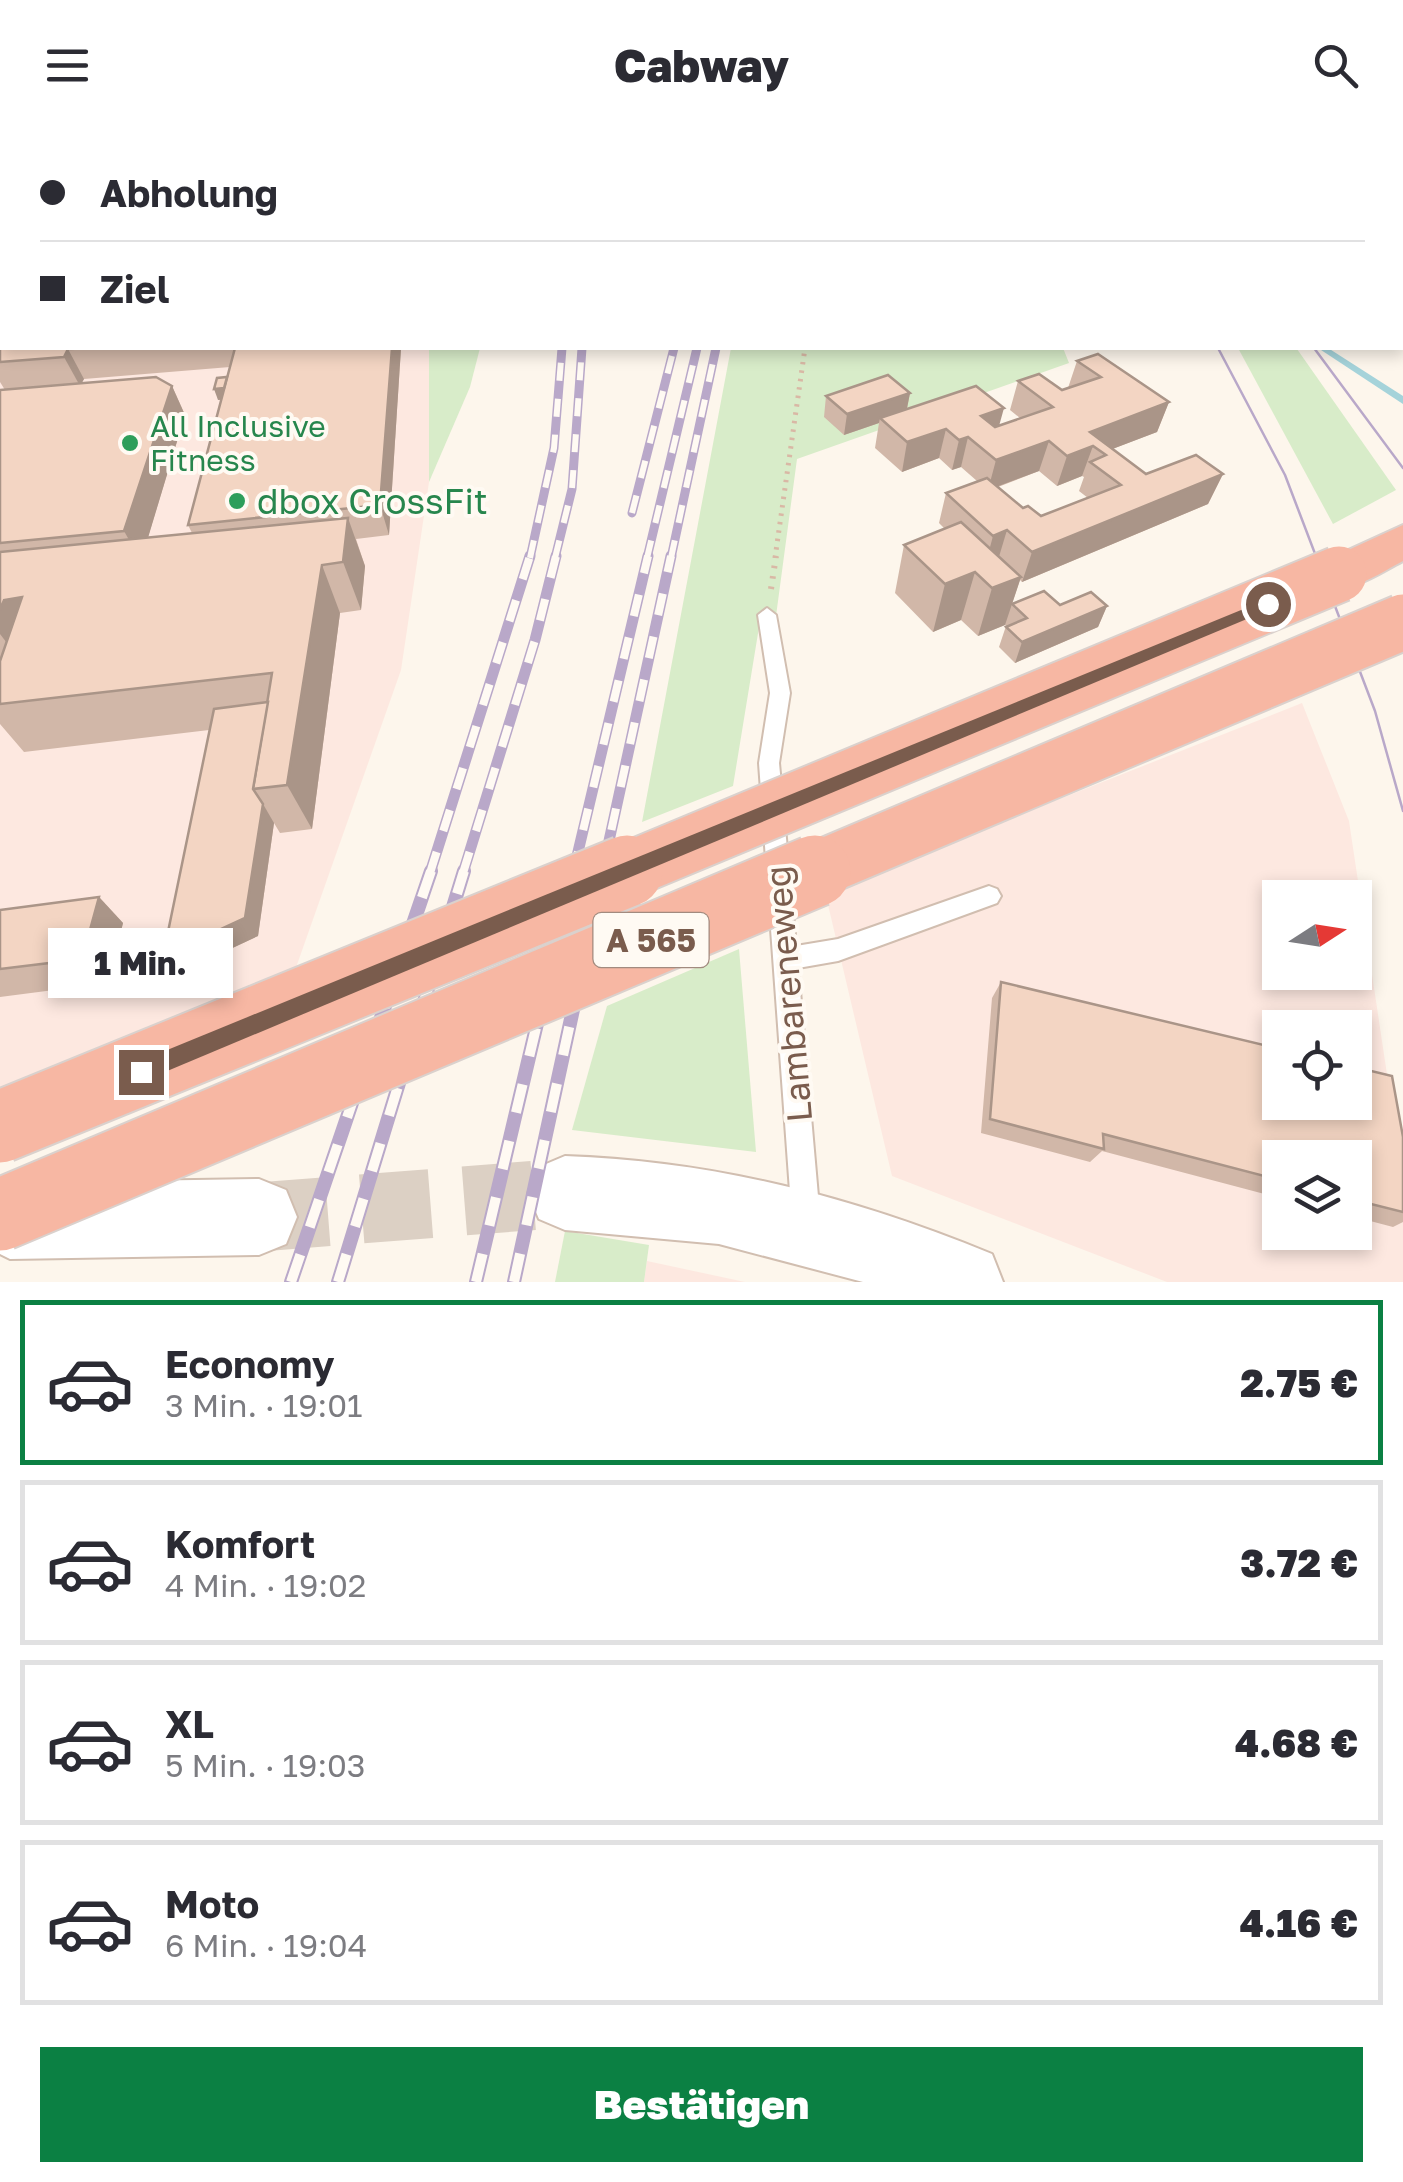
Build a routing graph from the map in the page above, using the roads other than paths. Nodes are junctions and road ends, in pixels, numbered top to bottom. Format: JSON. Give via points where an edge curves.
{"nodes":[{"id":1,"x":1403,"y":540,"type":"edge"},
{"id":2,"x":1403,"y":550,"type":"edge"},
{"id":3,"x":1339,"y":574,"type":"junction"},
{"id":4,"x":767,"y":615,"type":"road end"},
{"id":5,"x":1403,"y":622,"type":"edge"},
{"id":6,"x":1403,"y":638,"type":"edge"},
{"id":7,"x":1303,"y":665,"type":"junction"},
{"id":8,"x":990,"y":896,"type":"dead end"},
{"id":9,"x":787,"y":960,"type":"junction"},
{"id":10,"x":0,"y":1127,"type":"edge"},
{"id":11,"x":565,"y":1194,"type":"tunnel mouth"},
{"id":12,"x":258,"y":1217,"type":"tunnel mouth"},
{"id":13,"x":0,"y":1218,"type":"edge"},
{"id":14,"x":806,"y":1226,"type":"junction"},
{"id":15,"x":964,"y":1282,"type":"edge"}],
"edges":[{"from":1,"to":3,"type":"highway"},
{"from":2,"to":3,"type":"highway","number":"A 565"},
{"from":3,"to":10,"type":"highway","number":"A 565","bridge":true},
{"from":4,"to":9,"type":"lane","name":"Lambareneweg","via":[[780,694],[769,763]]},
{"from":5,"to":7,"type":"highway","number":"A 565","bridge":true},
{"from":6,"to":7,"type":"highway","bridge":true},
{"from":7,"to":13,"type":"highway","number":"A 565","bridge":true},
{"from":8,"to":9,"type":"lane","via":[[838,950]]},
{"from":9,"to":14,"type":"lane","name":"Lambareneweg"},
{"from":11,"to":14,"type":"street","via":[[673,1198]]},
{"from":12,"to":13,"type":"street"},
{"from":14,"to":15,"type":"street"}]}
